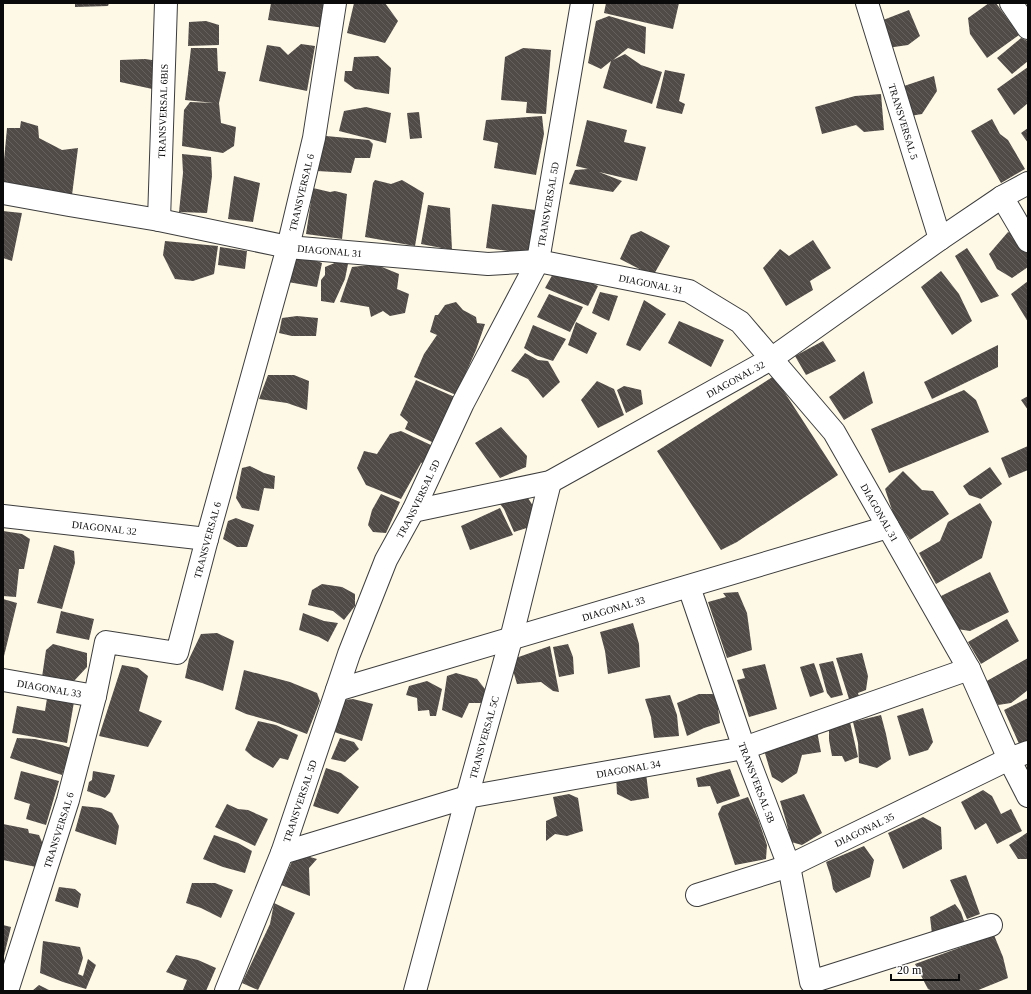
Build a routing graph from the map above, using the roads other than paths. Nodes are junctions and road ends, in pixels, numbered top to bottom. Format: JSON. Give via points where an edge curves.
{"nodes":[{"id":1,"x":166,"y":3,"type":"edge"},
{"id":2,"x":335,"y":3,"type":"edge"},
{"id":3,"x":582,"y":3,"type":"edge"},
{"id":4,"x":867,"y":3,"type":"edge"},
{"id":5,"x":1011,"y":3,"type":"edge"},
{"id":6,"x":1028,"y":28,"type":"edge"},
{"id":7,"x":1028,"y":183,"type":"edge"},
{"id":8,"x":3,"y":193,"type":"edge"},
{"id":9,"x":1002,"y":197,"type":"junction"},
{"id":10,"x":159,"y":220,"type":"junction"},
{"id":11,"x":940,"y":239,"type":"junction"},
{"id":12,"x":1028,"y":241,"type":"edge"},
{"id":13,"x":288,"y":247,"type":"junction"},
{"id":14,"x":538,"y":262,"type":"junction"},
{"id":15,"x":771,"y":359,"type":"junction"},
{"id":16,"x":550,"y":482,"type":"junction"},
{"id":17,"x":412,"y":511,"type":"junction"},
{"id":18,"x":3,"y":516,"type":"edge"},
{"id":19,"x":888,"y":527,"type":"junction"},
{"id":20,"x":207,"y":539,"type":"junction"},
{"id":21,"x":689,"y":587,"type":"junction"},
{"id":22,"x":511,"y":639,"type":"junction"},
{"id":23,"x":969,"y":669,"type":"junction"},
{"id":24,"x":3,"y":680,"type":"edge"},
{"id":25,"x":337,"y":690,"type":"junction"},
{"id":26,"x":95,"y":696,"type":"junction"},
{"id":27,"x":744,"y":748,"type":"junction"},
{"id":28,"x":1019,"y":756,"type":"edge"},
{"id":29,"x":1028,"y":796,"type":"edge"},
{"id":30,"x":467,"y":797,"type":"junction"},
{"id":31,"x":282,"y":853,"type":"junction"},
{"id":32,"x":789,"y":866,"type":"junction"},
{"id":33,"x":697,"y":895,"type":"dead end"},
{"id":34,"x":991,"y":925,"type":"dead end"},
{"id":35,"x":7,"y":991,"type":"edge"},
{"id":36,"x":226,"y":991,"type":"edge"},
{"id":37,"x":415,"y":991,"type":"edge"}],
"edges":[{"from":1,"to":10,"type":"street","name":"TRANSVERSAL 6BIS"},
{"from":2,"to":13,"type":"street","name":"TRANSVERSAL 6","via":[[314,138]]},
{"from":3,"to":14,"type":"street","name":"TRANSVERSAL 5D"},
{"from":4,"to":11,"type":"street","name":"TRANSVERSAL 5"},
{"from":5,"to":6,"type":"street"},
{"from":7,"to":9,"type":"street","name":"DIAGONAL 32"},
{"from":8,"to":10,"type":"street","name":"DIAGONAL 31"},
{"from":9,"to":11,"type":"street","name":"DIAGONAL 32"},
{"from":9,"to":12,"type":"street"},
{"from":10,"to":13,"type":"street","name":"DIAGONAL 31"},
{"from":11,"to":15,"type":"street","name":"DIAGONAL 32"},
{"from":13,"to":14,"type":"street","name":"DIAGONAL 31","via":[[488,264]]},
{"from":13,"to":20,"type":"street","name":"TRANSVERSAL 6"},
{"from":14,"to":15,"type":"street","name":"DIAGONAL 31","via":[[689,291],[740,322]]},
{"from":14,"to":17,"type":"street","name":"TRANSVERSAL 5D","via":[[463,403]]},
{"from":15,"to":16,"type":"street","name":"DIAGONAL 32"},
{"from":15,"to":19,"type":"street","name":"DIAGONAL 31","via":[[834,432]]},
{"from":16,"to":17,"type":"street","name":"DIAGONAL 32"},
{"from":16,"to":22,"type":"street","name":"TRANSVERSAL 5C"},
{"from":17,"to":25,"type":"street","name":"TRANSVERSAL 5D","via":[[386,560]]},
{"from":18,"to":20,"type":"street","name":"DIAGONAL 32"},
{"from":19,"to":21,"type":"street","name":"DIAGONAL 33"},
{"from":19,"to":23,"type":"street","name":"DIAGONAL 31"},
{"from":20,"to":26,"type":"street","name":"TRANSVERSAL 6","via":[[177,653],[106,642]]},
{"from":21,"to":22,"type":"street","name":"DIAGONAL 33"},
{"from":21,"to":27,"type":"street","name":"TRANSVERSAL 5B"},
{"from":22,"to":25,"type":"street","name":"DIAGONAL 33"},
{"from":22,"to":30,"type":"street","name":"TRANSVERSAL 5C"},
{"from":23,"to":27,"type":"street","name":"DIAGONAL 34"},
{"from":23,"to":28,"type":"street","name":"DIAGONAL 31"},
{"from":24,"to":26,"type":"street","name":"DIAGONAL 33"},
{"from":25,"to":31,"type":"street","name":"TRANSVERSAL 5D"},
{"from":26,"to":35,"type":"street","name":"TRANSVERSAL 6","via":[[68,800]]},
{"from":27,"to":30,"type":"street","name":"DIAGONAL 34"},
{"from":27,"to":32,"type":"street","name":"TRANSVERSAL 5B"},
{"from":28,"to":29,"type":"street","name":"DIAGONAL 31"},
{"from":28,"to":32,"type":"street","name":"DIAGONAL 35"},
{"from":30,"to":31,"type":"street","name":"DIAGONAL 34"},
{"from":30,"to":37,"type":"street","name":"TRANSVERSAL 5C"},
{"from":31,"to":36,"type":"street","name":"TRANSVERSAL 5D"},
{"from":32,"to":33,"type":"street","name":"DIAGONAL 35"},
{"from":32,"to":34,"type":"street","name":"TRANSVERSAL 5B","via":[[812,982]]}]}
